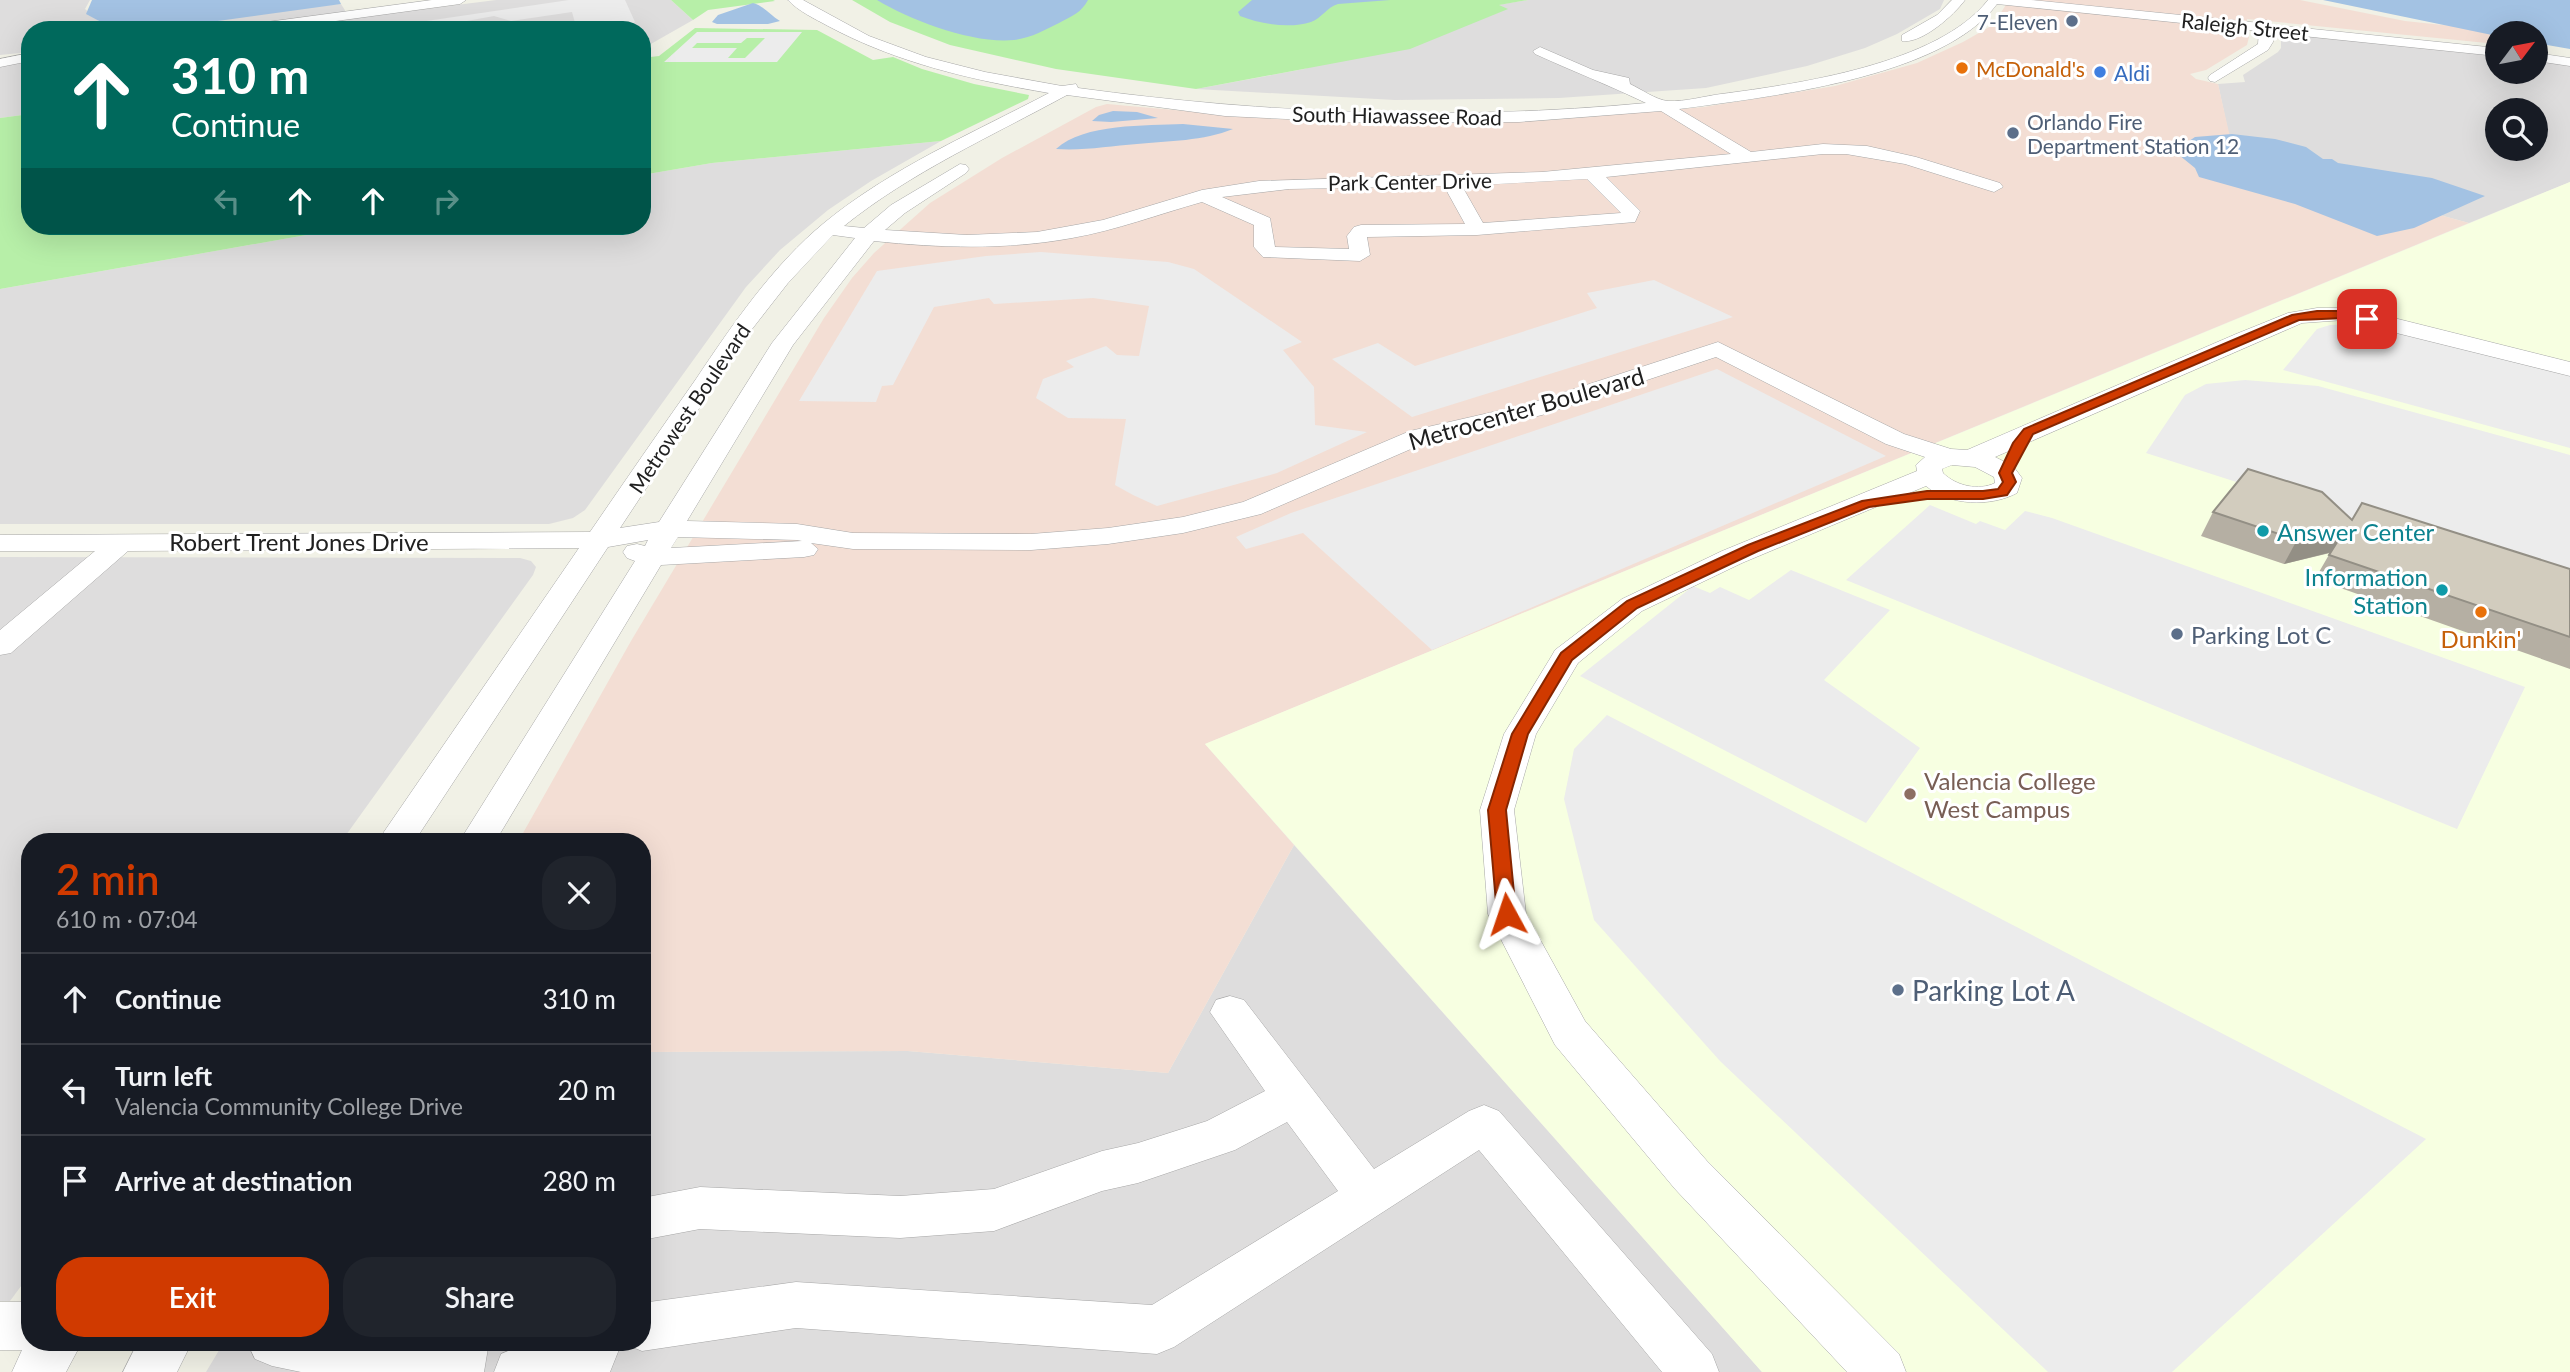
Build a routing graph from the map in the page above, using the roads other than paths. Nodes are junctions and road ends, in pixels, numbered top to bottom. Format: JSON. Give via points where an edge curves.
{"nodes":[{"id":1,"x":460,"y":0,"type":"edge"},
{"id":2,"x":794,"y":0,"type":"edge"},
{"id":3,"x":1959,"y":0,"type":"edge"},
{"id":4,"x":1994,"y":0,"type":"edge"},
{"id":5,"x":2042,"y":0,"type":"edge"},
{"id":6,"x":298,"y":21,"type":"edge"},
{"id":7,"x":863,"y":21,"type":"dead end"},
{"id":8,"x":2267,"y":26,"type":"junction"},
{"id":9,"x":1921,"y":30,"type":"junction"},
{"id":10,"x":1895,"y":44,"type":"dead end"},
{"id":11,"x":922,"y":45,"type":"junction"},
{"id":12,"x":1933,"y":46,"type":"junction"},
{"id":13,"x":2485,"y":49,"type":"edge"},
{"id":14,"x":1540,"y":51,"type":"dead end"},
{"id":15,"x":896,"y":52,"type":"junction"},
{"id":16,"x":1873,"y":52,"type":"dead end"},
{"id":17,"x":2548,"y":53,"type":"edge"},
{"id":18,"x":0,"y":55,"type":"edge"},
{"id":19,"x":21,"y":55,"type":"edge"},
{"id":20,"x":2570,"y":56,"type":"edge"},
{"id":21,"x":21,"y":57,"type":"edge"},
{"id":22,"x":2548,"y":59,"type":"edge"},
{"id":23,"x":2570,"y":62,"type":"edge"},
{"id":24,"x":0,"y":63,"type":"edge"},
{"id":25,"x":2215,"y":78,"type":"dead end"},
{"id":26,"x":1116,"y":85,"type":"joint"},
{"id":27,"x":1090,"y":88,"type":"junction"},
{"id":28,"x":1063,"y":91,"type":"junction"},
{"id":29,"x":1652,"y":98,"type":"junction"},
{"id":30,"x":1747,"y":157,"type":"junction"},
{"id":31,"x":1592,"y":174,"type":"junction"},
{"id":32,"x":1994,"y":187,"type":"dead end"},
{"id":33,"x":1455,"y":189,"type":"junction"},
{"id":34,"x":1608,"y":189,"type":"junction"},
{"id":35,"x":1502,"y":194,"type":"dead end"},
{"id":36,"x":1202,"y":195,"type":"junction"},
{"id":37,"x":1230,"y":207,"type":"junction"},
{"id":38,"x":1168,"y":225,"type":"dead end"},
{"id":39,"x":828,"y":229,"type":"junction"},
{"id":40,"x":1477,"y":229,"type":"junction"},
{"id":41,"x":868,"y":235,"type":"junction"},
{"id":42,"x":2570,"y":369,"type":"edge"},
{"id":43,"x":2029,"y":432,"type":"junction"},
{"id":44,"x":1945,"y":464,"type":"junction"},
{"id":45,"x":2005,"y":473,"type":"junction"},
{"id":46,"x":1963,"y":493,"type":"junction"},
{"id":47,"x":1867,"y":504,"type":"junction"},
{"id":48,"x":669,"y":529,"type":"junction"},
{"id":49,"x":598,"y":540,"type":"junction"},
{"id":50,"x":122,"y":541,"type":"junction"},
{"id":51,"x":853,"y":541,"type":"junction"},
{"id":52,"x":0,"y":543,"type":"edge"},
{"id":53,"x":653,"y":557,"type":"junction"},
{"id":54,"x":0,"y":646,"type":"edge"},
{"id":55,"x":401,"y":833,"type":"edge"},
{"id":56,"x":483,"y":833,"type":"edge"},
{"id":57,"x":1230,"y":1012,"type":"dead end"},
{"id":58,"x":1294,"y":1097,"type":"junction"},
{"id":59,"x":1369,"y":1197,"type":"junction"},
{"id":60,"x":651,"y":1217,"type":"edge"},
{"id":61,"x":651,"y":1325,"type":"edge"},
{"id":62,"x":0,"y":1326,"type":"edge"},
{"id":63,"x":21,"y":1326,"type":"edge"},
{"id":64,"x":51,"y":1351,"type":"edge"},
{"id":65,"x":161,"y":1351,"type":"edge"},
{"id":66,"x":320,"y":1351,"type":"edge"},
{"id":67,"x":426,"y":1351,"type":"edge"},
{"id":68,"x":462,"y":1351,"type":"edge"},
{"id":69,"x":572,"y":1351,"type":"edge"},
{"id":70,"x":591,"y":1351,"type":"edge"},
{"id":71,"x":37,"y":1372,"type":"edge"},
{"id":72,"x":148,"y":1372,"type":"edge"},
{"id":73,"x":459,"y":1372,"type":"edge"},
{"id":74,"x":519,"y":1372,"type":"edge"},
{"id":75,"x":585,"y":1372,"type":"edge"},
{"id":76,"x":1694,"y":1372,"type":"edge"},
{"id":77,"x":1881,"y":1372,"type":"edge"}],
"edges":[{"from":1,"to":6,"type":"street"},
{"from":2,"to":15,"type":"street","name":"South Hiawassee Road","via":[[853,36]]},
{"from":3,"to":9,"type":"street","via":[[1942,18]]},
{"from":4,"to":8,"type":"street","name":"Raleigh Street"},
{"from":4,"to":12,"type":"street","name":"South Hiawassee Road","via":[[1972,24]]},
{"from":5,"to":8,"type":"street","name":"Raleigh Street"},
{"from":7,"to":11,"type":"street","name":"South Hiawassee Road"},
{"from":8,"to":13,"type":"street","name":"Raleigh Street"},
{"from":8,"to":25,"type":"street","via":[[2263,47]]},
{"from":9,"to":10,"type":"street"},
{"from":9,"to":12,"type":"street","via":[[1920,38]]},
{"from":11,"to":15,"type":"street"},
{"from":11,"to":27,"type":"street","name":"South Hiawassee Road"},
{"from":12,"to":29,"type":"street","name":"South Hiawassee Road","via":[[1814,82],[1743,95]]},
{"from":14,"to":29,"type":"street"},
{"from":15,"to":28,"type":"street","name":"South Hiawassee Road","via":[[970,73]]},
{"from":16,"to":29,"type":"street","name":"South Hiawassee Road","via":[[1787,75]]},
{"from":17,"to":20,"type":"street"},
{"from":18,"to":19,"type":"street"},
{"from":21,"to":24,"type":"street"},
{"from":22,"to":23,"type":"street"},
{"from":26,"to":27,"type":"street","name":"Metrowest Boulevard"},
{"from":26,"to":29,"type":"street","name":"South Hiawassee Road","via":[[1228,99],[1359,104]]},
{"from":27,"to":28,"type":"street","name":"South Hiawassee Road"},
{"from":27,"to":29,"type":"street","name":"South Hiawassee Road","via":[[1222,111],[1385,117],[1540,115]]},
{"from":27,"to":41,"type":"street","name":"Metrowest Boulevard","via":[[939,180]]},
{"from":28,"to":39,"type":"street","name":"Metrowest Boulevard","via":[[902,178]]},
{"from":29,"to":30,"type":"street"},
{"from":30,"to":31,"type":"street","name":"Park Center Drive"},
{"from":30,"to":32,"type":"street","name":"Park Center Drive","via":[[1823,149],[1874,151]]},
{"from":31,"to":33,"type":"street","name":"Park Center Drive"},
{"from":31,"to":34,"type":"street"},
{"from":33,"to":36,"type":"street","name":"Park Center Drive","via":[[1297,184]]},
{"from":33,"to":37,"type":"street"},
{"from":33,"to":40,"type":"street"},
{"from":34,"to":35,"type":"street"},
{"from":34,"to":40,"type":"street","via":[[1631,211],[1628,218]]},
{"from":36,"to":37,"type":"street"},
{"from":36,"to":41,"type":"street","name":"Park Center Drive","via":[[1106,225],[1015,240]]},
{"from":37,"to":38,"type":"street"},
{"from":37,"to":40,"type":"street","via":[[1263,222],[1264,247],[1277,254],[1360,255],[1357,236],[1361,231]]},
{"from":39,"to":41,"type":"street","name":"Park Center Drive"},
{"from":39,"to":49,"type":"street","name":"Metrowest Boulevard","via":[[740,330]]},
{"from":41,"to":48,"type":"street","name":"Metrowest Boulevard","via":[[783,343]]},
{"from":42,"to":43,"type":"street","via":[[2390,323],[2317,314],[2296,318]]},
{"from":43,"to":44,"type":"street","via":[[1992,451]]},
{"from":43,"to":45,"type":"street"},
{"from":44,"to":45,"type":"street","via":[[1990,464]]},
{"from":44,"to":46,"type":"street","via":[[1945,486]]},
{"from":44,"to":47,"type":"street"},
{"from":44,"to":51,"type":"street","name":"Metrocenter Boulevard","via":[[1718,349],[1534,410],[1419,436],[1252,508],[1183,525],[1031,542]]},
{"from":45,"to":46,"type":"street","via":[[2010,482],[2002,492]]},
{"from":46,"to":47,"type":"street"},
{"from":47,"to":77,"type":"street","via":[[1753,548],[1632,605],[1566,657],[1520,734],[1497,810],[1507,914],[1570,1033],[1691,1175]]},
{"from":48,"to":49,"type":"street","name":"Robert Trent Jones Drive"},
{"from":48,"to":51,"type":"street","name":"Metrocenter Boulevard","via":[[797,532]]},
{"from":48,"to":53,"type":"street","name":"Metrowest Boulevard"},
{"from":49,"to":50,"type":"street","name":"Robert Trent Jones Drive"},
{"from":49,"to":53,"type":"street","name":"Robert Trent Jones Drive"},
{"from":49,"to":55,"type":"street","name":"Metrowest Boulevard"},
{"from":50,"to":52,"type":"street","name":"Robert Trent Jones Drive"},
{"from":50,"to":54,"type":"street"},
{"from":51,"to":53,"type":"street","name":"Metrocenter Boulevard","via":[[782,552]]},
{"from":53,"to":56,"type":"street","name":"Metrowest Boulevard"},
{"from":57,"to":58,"type":"street"},
{"from":58,"to":59,"type":"street"},
{"from":58,"to":60,"type":"street","via":[[1219,1136],[994,1210],[900,1217],[700,1208]]},
{"from":59,"to":61,"type":"street","via":[[1157,1330],[796,1305]]},
{"from":59,"to":76,"type":"street","via":[[1484,1124]]},
{"from":62,"to":63,"type":"street"},
{"from":64,"to":71,"type":"street"},
{"from":65,"to":72,"type":"street"},
{"from":66,"to":67,"type":"street","via":[[378,1362]]},
{"from":68,"to":73,"type":"street"},
{"from":69,"to":74,"type":"street"},
{"from":70,"to":75,"type":"street"}]}
